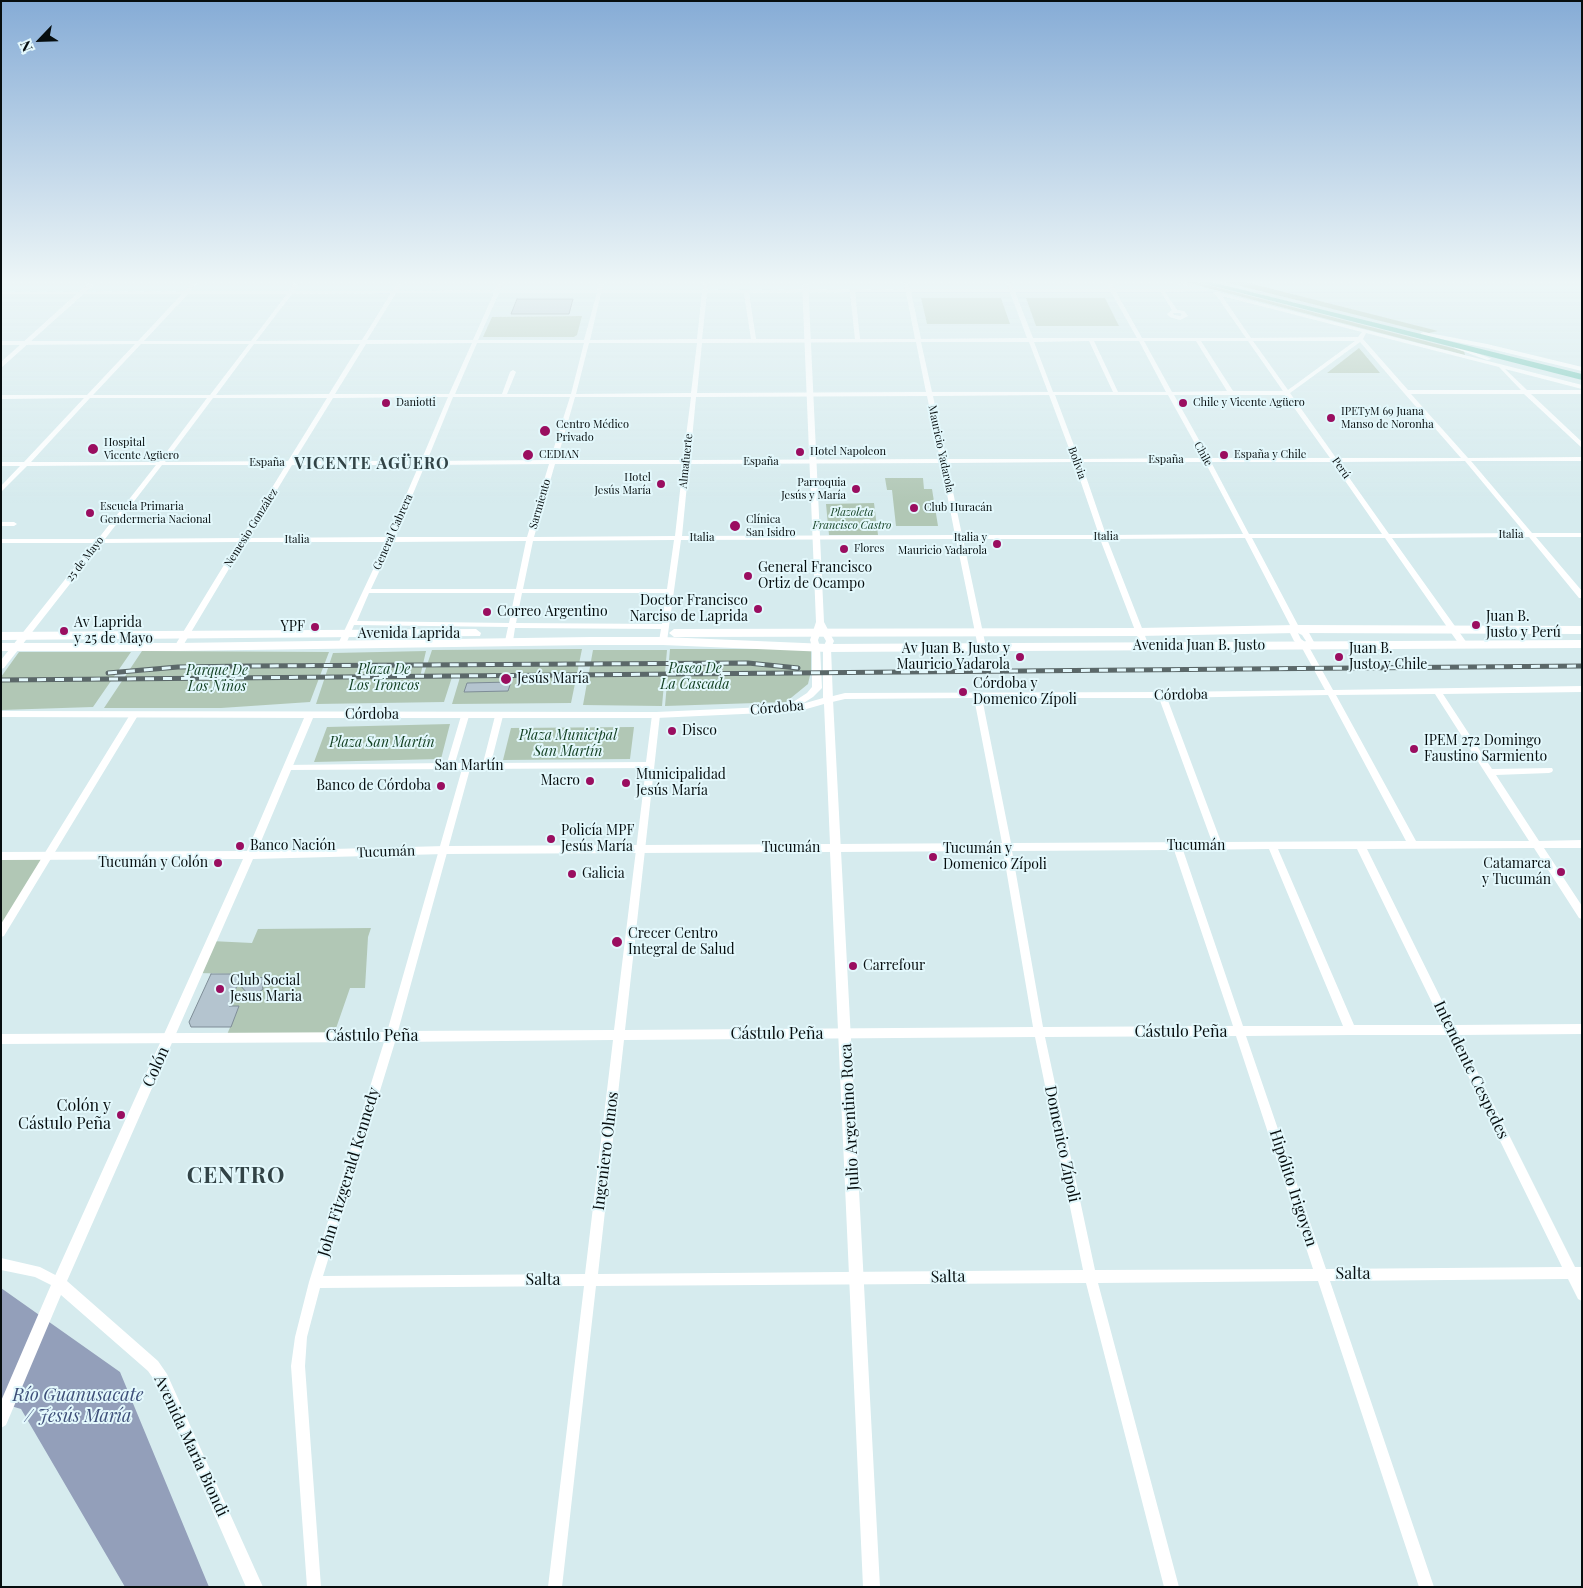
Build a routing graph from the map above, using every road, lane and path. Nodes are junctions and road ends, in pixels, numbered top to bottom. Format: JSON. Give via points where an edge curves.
{"nodes":[{"id":1,"x":13,"y":355,"type":"edge"},
{"id":2,"x":127,"y":355,"type":"edge"},
{"id":3,"x":242,"y":355,"type":"edge"},
{"id":4,"x":356,"y":355,"type":"edge"},
{"id":5,"x":469,"y":355,"type":"edge"},
{"id":6,"x":583,"y":355,"type":"edge"},
{"id":7,"x":698,"y":355,"type":"edge"},
{"id":8,"x":809,"y":355,"type":"edge"},
{"id":9,"x":921,"y":355,"type":"edge"},
{"id":10,"x":1036,"y":355,"type":"edge"},
{"id":11,"x":1097,"y":355,"type":"edge"},
{"id":12,"x":1149,"y":355,"type":"edge"},
{"id":13,"x":1207,"y":355,"type":"edge"},
{"id":14,"x":1261,"y":355,"type":"edge"},
{"id":15,"x":1338,"y":355,"type":"edge"},
{"id":16,"x":1374,"y":355,"type":"edge"},
{"id":17,"x":1458,"y":355,"type":"edge"},
{"id":18,"x":1479,"y":355,"type":"edge"},
{"id":19,"x":1498,"y":355,"type":"edge"},
{"id":20,"x":1505,"y":355,"type":"edge"},
{"id":21,"x":1525,"y":355,"type":"edge"},
{"id":22,"x":1,"y":366,"type":"edge"},
{"id":23,"x":1500,"y":366,"type":"junction"},
{"id":24,"x":1582,"y":369,"type":"edge"},
{"id":25,"x":513,"y":372,"type":"dead end"},
{"id":26,"x":1582,"y":375,"type":"edge"},
{"id":27,"x":1582,"y":387,"type":"edge"},
{"id":28,"x":1406,"y":392,"type":"junction"},
{"id":29,"x":1526,"y":392,"type":"junction"},
{"id":30,"x":1582,"y":392,"type":"edge"},
{"id":31,"x":1169,"y":393,"type":"junction"},
{"id":32,"x":1231,"y":393,"type":"junction"},
{"id":33,"x":1287,"y":393,"type":"junction"},
{"id":34,"x":810,"y":394,"type":"junction"},
{"id":35,"x":929,"y":394,"type":"junction"},
{"id":36,"x":1050,"y":394,"type":"junction"},
{"id":37,"x":1116,"y":394,"type":"junction"},
{"id":38,"x":504,"y":395,"type":"junction"},
{"id":39,"x":694,"y":395,"type":"junction"},
{"id":40,"x":210,"y":396,"type":"junction"},
{"id":41,"x":331,"y":396,"type":"junction"},
{"id":42,"x":451,"y":396,"type":"junction"},
{"id":43,"x":572,"y":396,"type":"junction"},
{"id":44,"x":1,"y":397,"type":"edge"},
{"id":45,"x":88,"y":397,"type":"junction"},
{"id":46,"x":1582,"y":446,"type":"edge"},
{"id":47,"x":1466,"y":459,"type":"junction"},
{"id":48,"x":1582,"y":459,"type":"edge"},
{"id":49,"x":1207,"y":460,"type":"junction"},
{"id":50,"x":1336,"y":460,"type":"junction"},
{"id":51,"x":553,"y":461,"type":"junction"},
{"id":52,"x":943,"y":461,"type":"junction"},
{"id":53,"x":1077,"y":461,"type":"junction"},
{"id":54,"x":424,"y":462,"type":"junction"},
{"id":55,"x":686,"y":462,"type":"junction"},
{"id":56,"x":813,"y":462,"type":"junction"},
{"id":57,"x":291,"y":463,"type":"junction"},
{"id":58,"x":1,"y":464,"type":"edge"},
{"id":59,"x":27,"y":464,"type":"junction"},
{"id":60,"x":160,"y":464,"type":"junction"},
{"id":61,"x":1,"y":490,"type":"edge"},
{"id":62,"x":1,"y":524,"type":"edge"},
{"id":63,"x":14,"y":524,"type":"dead end"},
{"id":64,"x":1529,"y":535,"type":"junction"},
{"id":65,"x":1582,"y":535,"type":"edge"},
{"id":66,"x":1246,"y":536,"type":"junction"},
{"id":67,"x":1387,"y":536,"type":"junction"},
{"id":68,"x":959,"y":537,"type":"junction"},
{"id":69,"x":1103,"y":537,"type":"junction"},
{"id":70,"x":678,"y":538,"type":"junction"},
{"id":71,"x":816,"y":538,"type":"junction"},
{"id":72,"x":391,"y":539,"type":"junction"},
{"id":73,"x":530,"y":539,"type":"junction"},
{"id":74,"x":98,"y":540,"type":"junction"},
{"id":75,"x":243,"y":540,"type":"junction"},
{"id":76,"x":1,"y":541,"type":"edge"},
{"id":77,"x":367,"y":591,"type":"junction"},
{"id":78,"x":670,"y":591,"type":"junction"},
{"id":79,"x":519,"y":592,"type":"junction"},
{"id":80,"x":1582,"y":596,"type":"edge"},
{"id":81,"x":352,"y":623,"type":"junction"},
{"id":82,"x":821,"y":629,"type":"junction"},
{"id":83,"x":1296,"y":629,"type":"junction"},
{"id":84,"x":1582,"y":630,"type":"edge"},
{"id":85,"x":1454,"y":631,"type":"junction"},
{"id":86,"x":1139,"y":632,"type":"junction"},
{"id":87,"x":511,"y":633,"type":"junction"},
{"id":88,"x":979,"y":633,"type":"junction"},
{"id":89,"x":347,"y":634,"type":"junction"},
{"id":90,"x":664,"y":634,"type":"junction"},
{"id":91,"x":185,"y":635,"type":"junction"},
{"id":92,"x":1,"y":636,"type":"edge"},
{"id":93,"x":24,"y":636,"type":"junction"},
{"id":94,"x":342,"y":644,"type":"junction"},
{"id":95,"x":1582,"y":644,"type":"edge"},
{"id":96,"x":1464,"y":645,"type":"junction"},
{"id":97,"x":16,"y":646,"type":"junction"},
{"id":98,"x":1145,"y":646,"type":"junction"},
{"id":99,"x":1305,"y":646,"type":"junction"},
{"id":100,"x":1,"y":647,"type":"edge"},
{"id":101,"x":178,"y":647,"type":"junction"},
{"id":102,"x":982,"y":647,"type":"junction"},
{"id":103,"x":822,"y":648,"type":"junction"},
{"id":104,"x":1,"y":666,"type":"edge"},
{"id":105,"x":1582,"y":689,"type":"edge"},
{"id":106,"x":1438,"y":692,"type":"junction"},
{"id":107,"x":1331,"y":693,"type":"junction"},
{"id":108,"x":1162,"y":695,"type":"junction"},
{"id":109,"x":978,"y":696,"type":"junction"},
{"id":110,"x":828,"y":700,"type":"junction"},
{"id":111,"x":786,"y":709,"type":"junction"},
{"id":112,"x":1,"y":714,"type":"edge"},
{"id":113,"x":310,"y":714,"type":"junction"},
{"id":114,"x":134,"y":715,"type":"junction"},
{"id":115,"x":465,"y":716,"type":"junction"},
{"id":116,"x":499,"y":716,"type":"junction"},
{"id":117,"x":656,"y":716,"type":"junction"},
{"id":118,"x":650,"y":765,"type":"junction"},
{"id":119,"x":450,"y":766,"type":"junction"},
{"id":120,"x":467,"y":766,"type":"junction"},
{"id":121,"x":486,"y":766,"type":"junction"},
{"id":122,"x":288,"y":767,"type":"junction"},
{"id":123,"x":1549,"y":770,"type":"dead end"},
{"id":124,"x":1489,"y":772,"type":"junction"},
{"id":125,"x":1536,"y":844,"type":"junction"},
{"id":126,"x":1582,"y":844,"type":"edge"},
{"id":127,"x":1360,"y":845,"type":"junction"},
{"id":128,"x":1413,"y":845,"type":"junction"},
{"id":129,"x":1177,"y":846,"type":"junction"},
{"id":130,"x":1218,"y":846,"type":"junction"},
{"id":131,"x":1272,"y":846,"type":"junction"},
{"id":132,"x":1007,"y":847,"type":"junction"},
{"id":133,"x":836,"y":848,"type":"junction"},
{"id":134,"x":641,"y":849,"type":"junction"},
{"id":135,"x":445,"y":850,"type":"junction"},
{"id":136,"x":250,"y":855,"type":"junction"},
{"id":137,"x":1,"y":856,"type":"edge"},
{"id":138,"x":47,"y":856,"type":"junction"},
{"id":139,"x":1582,"y":915,"type":"edge"},
{"id":140,"x":1,"y":933,"type":"edge"},
{"id":141,"x":1582,"y":1029,"type":"edge"},
{"id":142,"x":1350,"y":1030,"type":"junction"},
{"id":143,"x":1452,"y":1030,"type":"junction"},
{"id":144,"x":1240,"y":1031,"type":"junction"},
{"id":145,"x":1038,"y":1032,"type":"junction"},
{"id":146,"x":846,"y":1034,"type":"junction"},
{"id":147,"x":620,"y":1035,"type":"junction"},
{"id":148,"x":391,"y":1036,"type":"junction"},
{"id":149,"x":1,"y":1038,"type":"edge"},
{"id":150,"x":169,"y":1038,"type":"junction"},
{"id":151,"x":1,"y":1264,"type":"edge"},
{"id":152,"x":1576,"y":1273,"type":"edge"},
{"id":153,"x":1090,"y":1275,"type":"junction"},
{"id":154,"x":1322,"y":1275,"type":"junction"},
{"id":155,"x":857,"y":1278,"type":"junction"},
{"id":156,"x":591,"y":1280,"type":"junction"},
{"id":157,"x":315,"y":1282,"type":"junction"},
{"id":158,"x":59,"y":1283,"type":"junction"},
{"id":159,"x":1582,"y":1295,"type":"edge"},
{"id":160,"x":1,"y":1420,"type":"edge"},
{"id":161,"x":255,"y":1587,"type":"edge"},
{"id":162,"x":314,"y":1587,"type":"edge"},
{"id":163,"x":555,"y":1587,"type":"edge"},
{"id":164,"x":872,"y":1587,"type":"edge"},
{"id":165,"x":1172,"y":1587,"type":"edge"},
{"id":166,"x":1427,"y":1587,"type":"edge"}],
"edges":[{"from":1,"to":22,"type":"main road"},
{"from":2,"to":45,"type":"street"},
{"from":3,"to":40,"type":"street","name":"25 de Mayo"},
{"from":4,"to":41,"type":"street","name":"Nemesio González"},
{"from":5,"to":42,"type":"street","name":"General Cabrera"},
{"from":6,"to":43,"type":"street","name":"Sarmiento"},
{"from":7,"to":39,"type":"street","name":"Almafuerte"},
{"from":8,"to":34,"type":"street"},
{"from":9,"to":35,"type":"street","name":"Mauricio Yadarola"},
{"from":10,"to":36,"type":"street","name":"Bolivia"},
{"from":11,"to":37,"type":"street"},
{"from":12,"to":31,"type":"street","name":"Chile"},
{"from":13,"to":32,"type":"street"},
{"from":14,"to":33,"type":"street","name":"Perú"},
{"from":15,"to":33,"type":"street"},
{"from":16,"to":28,"type":"street"},
{"from":17,"to":23,"type":"street"},
{"from":18,"to":23,"type":"street"},
{"from":19,"to":26,"type":"highway"},
{"from":20,"to":26,"type":"highway"},
{"from":21,"to":24,"type":"street"},
{"from":23,"to":27,"type":"street"},
{"from":23,"to":29,"type":"street"},
{"from":25,"to":38,"type":"street"},
{"from":28,"to":29,"type":"street"},
{"from":28,"to":47,"type":"street"},
{"from":29,"to":30,"type":"street"},
{"from":29,"to":46,"type":"street"},
{"from":31,"to":32,"type":"street"},
{"from":31,"to":37,"type":"street"},
{"from":31,"to":49,"type":"street","name":"Chile"},
{"from":32,"to":33,"type":"street"},
{"from":33,"to":50,"type":"street","name":"Perú"},
{"from":34,"to":35,"type":"street"},
{"from":34,"to":39,"type":"street"},
{"from":34,"to":56,"type":"street"},
{"from":35,"to":36,"type":"street"},
{"from":35,"to":52,"type":"street","name":"Mauricio Yadarola"},
{"from":36,"to":37,"type":"street"},
{"from":36,"to":53,"type":"street","name":"Bolivia"},
{"from":38,"to":42,"type":"street"},
{"from":38,"to":43,"type":"street"},
{"from":39,"to":43,"type":"street"},
{"from":39,"to":55,"type":"street","name":"Almafuerte"},
{"from":40,"to":41,"type":"street"},
{"from":40,"to":45,"type":"street"},
{"from":40,"to":60,"type":"street","name":"25 de Mayo"},
{"from":41,"to":42,"type":"street"},
{"from":41,"to":57,"type":"street","name":"Nemesio González"},
{"from":42,"to":54,"type":"street","name":"General Cabrera"},
{"from":43,"to":51,"type":"street","name":"Sarmiento"},
{"from":44,"to":45,"type":"street"},
{"from":45,"to":59,"type":"street"},
{"from":47,"to":48,"type":"street","name":"España"},
{"from":47,"to":50,"type":"street","name":"España"},
{"from":47,"to":64,"type":"street"},
{"from":49,"to":50,"type":"street","name":"España"},
{"from":49,"to":53,"type":"street","name":"España"},
{"from":49,"to":66,"type":"street","name":"Chile"},
{"from":50,"to":67,"type":"street","name":"Perú"},
{"from":51,"to":54,"type":"street","name":"España"},
{"from":51,"to":55,"type":"street","name":"España"},
{"from":51,"to":73,"type":"street","name":"Sarmiento"},
{"from":52,"to":53,"type":"street","name":"España"},
{"from":52,"to":56,"type":"street","name":"España"},
{"from":52,"to":68,"type":"street","name":"Mauricio Yadarola"},
{"from":53,"to":69,"type":"street","name":"Bolivia"},
{"from":54,"to":57,"type":"street","name":"España"},
{"from":54,"to":72,"type":"street","name":"General Cabrera"},
{"from":55,"to":56,"type":"street","name":"España"},
{"from":55,"to":70,"type":"street","name":"Almafuerte"},
{"from":56,"to":71,"type":"street"},
{"from":57,"to":60,"type":"street","name":"España"},
{"from":57,"to":75,"type":"street","name":"Nemesio González"},
{"from":58,"to":59,"type":"street","name":"España"},
{"from":59,"to":60,"type":"street","name":"España"},
{"from":59,"to":61,"type":"street"},
{"from":60,"to":74,"type":"street","name":"25 de Mayo"},
{"from":62,"to":63,"type":"street"},
{"from":64,"to":65,"type":"street","name":"Italia"},
{"from":64,"to":67,"type":"street","name":"Italia"},
{"from":64,"to":80,"type":"street"},
{"from":66,"to":67,"type":"street","name":"Italia"},
{"from":66,"to":69,"type":"street","name":"Italia"},
{"from":66,"to":83,"type":"street","name":"Chile"},
{"from":67,"to":85,"type":"street","name":"Perú"},
{"from":68,"to":69,"type":"street","name":"Italia"},
{"from":68,"to":71,"type":"street","name":"Italia"},
{"from":68,"to":88,"type":"street","name":"Mauricio Yadarola"},
{"from":69,"to":86,"type":"street","name":"Bolivia"},
{"from":70,"to":71,"type":"street","name":"Italia"},
{"from":70,"to":73,"type":"street","name":"Italia"},
{"from":70,"to":78,"type":"street","name":"Almafuerte"},
{"from":71,"to":82,"type":"street"},
{"from":72,"to":73,"type":"street","name":"Italia"},
{"from":72,"to":75,"type":"street","name":"Italia"},
{"from":72,"to":77,"type":"street","name":"General Cabrera"},
{"from":73,"to":79,"type":"street","name":"Sarmiento"},
{"from":74,"to":75,"type":"street","name":"Italia"},
{"from":74,"to":76,"type":"street","name":"Italia"},
{"from":74,"to":93,"type":"street","name":"25 de Mayo"},
{"from":75,"to":91,"type":"street","name":"Nemesio González"},
{"from":77,"to":79,"type":"street"},
{"from":77,"to":81,"type":"street","name":"General Cabrera"},
{"from":78,"to":79,"type":"street"},
{"from":78,"to":90,"type":"street","name":"Almafuerte"},
{"from":79,"to":87,"type":"street","name":"Sarmiento"},
{"from":81,"to":87,"type":"street"},
{"from":81,"to":89,"type":"street","name":"General Cabrera"},
{"from":82,"to":88,"type":"main road","name":"Avenida Juan B. Justo"},
{"from":82,"to":90,"type":"main road","name":"Avenida Laprida"},
{"from":82,"to":103,"type":"street","via":[[814,640]]},
{"from":82,"to":103,"type":"street","via":[[830,641]]},
{"from":83,"to":85,"type":"main road","name":"Avenida Juan B. Justo"},
{"from":83,"to":86,"type":"main road","name":"Avenida Juan B. Justo"},
{"from":83,"to":99,"type":"street","name":"Chile","via":[[1294,633],[1298,641]]},
{"from":84,"to":85,"type":"main road","name":"Avenida Juan B. Justo"},
{"from":85,"to":96,"type":"street","name":"Perú"},
{"from":86,"to":88,"type":"main road","name":"Avenida Juan B. Justo"},
{"from":86,"to":98,"type":"street","name":"Bolivia"},
{"from":87,"to":89,"type":"main road","name":"Avenida Laprida"},
{"from":87,"to":90,"type":"main road","name":"Avenida Laprida"},
{"from":87,"to":90,"type":"street"},
{"from":87,"to":94,"type":"main road","name":"Avenida Laprida"},
{"from":88,"to":102,"type":"street","name":"Mauricio Yadarola"},
{"from":89,"to":91,"type":"main road","name":"Avenida Laprida"},
{"from":89,"to":94,"type":"street","name":"General Cabrera"},
{"from":90,"to":103,"type":"main road","name":"Avenida Laprida"},
{"from":91,"to":93,"type":"main road","name":"Avenida Laprida"},
{"from":91,"to":101,"type":"street","name":"Nemesio González"},
{"from":92,"to":93,"type":"main road","name":"Avenida Laprida"},
{"from":93,"to":97,"type":"street","name":"25 de Mayo"},
{"from":94,"to":101,"type":"main road","name":"Avenida Laprida"},
{"from":95,"to":96,"type":"main road","name":"Avenida Juan B. Justo"},
{"from":96,"to":99,"type":"main road","name":"Avenida Juan B. Justo"},
{"from":97,"to":100,"type":"main road","name":"Avenida Laprida"},
{"from":97,"to":101,"type":"main road","name":"Avenida Laprida"},
{"from":97,"to":104,"type":"street","name":"25 de Mayo"},
{"from":98,"to":99,"type":"main road","name":"Avenida Juan B. Justo"},
{"from":98,"to":102,"type":"main road","name":"Avenida Juan B. Justo"},
{"from":99,"to":107,"type":"street","name":"Chile"},
{"from":102,"to":103,"type":"main road","name":"Avenida Juan B. Justo"},
{"from":103,"to":110,"type":"street","name":"Julio Argentino Roca"},
{"from":103,"to":111,"type":"street","via":[[817,688]]},
{"from":105,"to":106,"type":"street","name":"Córdoba"},
{"from":106,"to":107,"type":"street","name":"Córdoba"},
{"from":106,"to":124,"type":"street"},
{"from":107,"to":108,"type":"street","name":"Córdoba"},
{"from":107,"to":128,"type":"street"},
{"from":108,"to":109,"type":"street","name":"Córdoba"},
{"from":108,"to":130,"type":"street"},
{"from":109,"to":110,"type":"street","name":"Córdoba","via":[[845,696]]},
{"from":109,"to":132,"type":"street","name":"Domenico Zípoli"},
{"from":110,"to":111,"type":"street","name":"Córdoba"},
{"from":110,"to":133,"type":"street","name":"Julio Argentino Roca"},
{"from":111,"to":117,"type":"street","name":"Córdoba"},
{"from":112,"to":114,"type":"street","name":"Córdoba"},
{"from":113,"to":114,"type":"street","name":"Córdoba"},
{"from":113,"to":115,"type":"street","name":"Córdoba"},
{"from":113,"to":122,"type":"street","name":"Colón"},
{"from":114,"to":138,"type":"street"},
{"from":115,"to":116,"type":"street","name":"Córdoba"},
{"from":115,"to":119,"type":"street"},
{"from":116,"to":117,"type":"street","name":"Córdoba"},
{"from":116,"to":121,"type":"street"},
{"from":117,"to":118,"type":"street","name":"Ingeniero Olmos"},
{"from":118,"to":121,"type":"street","name":"San Martín"},
{"from":118,"to":134,"type":"street","name":"Ingeniero Olmos"},
{"from":119,"to":120,"type":"street","name":"San Martín"},
{"from":119,"to":122,"type":"street","name":"San Martín"},
{"from":120,"to":121,"type":"street","name":"San Martín"},
{"from":120,"to":135,"type":"street","name":"John Fitzgerald Kennedy"},
{"from":122,"to":136,"type":"street","name":"Colón"},
{"from":123,"to":124,"type":"street"},
{"from":124,"to":125,"type":"street"},
{"from":125,"to":126,"type":"street","name":"Tucumán"},
{"from":125,"to":128,"type":"street","name":"Tucumán"},
{"from":125,"to":139,"type":"street"},
{"from":127,"to":128,"type":"street","name":"Tucumán"},
{"from":127,"to":131,"type":"street","name":"Tucumán"},
{"from":127,"to":143,"type":"street","name":"Intendente Cespedes"},
{"from":129,"to":130,"type":"street","name":"Tucumán"},
{"from":129,"to":132,"type":"street","name":"Tucumán"},
{"from":129,"to":144,"type":"street","name":"Hipólito Irigoyen"},
{"from":130,"to":131,"type":"street","name":"Tucumán"},
{"from":131,"to":142,"type":"street"},
{"from":132,"to":133,"type":"street","name":"Tucumán"},
{"from":132,"to":145,"type":"street","name":"Domenico Zípoli"},
{"from":133,"to":134,"type":"street","name":"Tucumán"},
{"from":133,"to":146,"type":"street","name":"Julio Argentino Roca"},
{"from":134,"to":135,"type":"street","name":"Tucumán"},
{"from":134,"to":147,"type":"street","name":"Ingeniero Olmos"},
{"from":135,"to":136,"type":"street","name":"Tucumán"},
{"from":135,"to":148,"type":"street","name":"John Fitzgerald Kennedy"},
{"from":136,"to":138,"type":"street","name":"Tucumán"},
{"from":136,"to":150,"type":"street","name":"Colón"},
{"from":137,"to":138,"type":"street","name":"Tucumán"},
{"from":138,"to":140,"type":"street"},
{"from":141,"to":143,"type":"street","name":"Cástulo Peña"},
{"from":142,"to":143,"type":"street","name":"Cástulo Peña"},
{"from":142,"to":144,"type":"street","name":"Cástulo Peña"},
{"from":143,"to":152,"type":"street","name":"Intendente Cespedes"},
{"from":144,"to":145,"type":"street","name":"Cástulo Peña"},
{"from":144,"to":154,"type":"street","name":"Hipólito Irigoyen"},
{"from":145,"to":146,"type":"street","name":"Cástulo Peña"},
{"from":145,"to":153,"type":"street","name":"Domenico Zípoli"},
{"from":146,"to":147,"type":"street","name":"Cástulo Peña"},
{"from":146,"to":155,"type":"street","name":"Julio Argentino Roca"},
{"from":147,"to":148,"type":"street","name":"Cástulo Peña"},
{"from":147,"to":156,"type":"street","name":"Ingeniero Olmos"},
{"from":148,"to":150,"type":"street","name":"Cástulo Peña"},
{"from":148,"to":157,"type":"street","name":"John Fitzgerald Kennedy"},
{"from":149,"to":150,"type":"street","name":"Cástulo Peña"},
{"from":150,"to":158,"type":"street","name":"Colón"},
{"from":151,"to":158,"type":"street","name":"Avenida María Biondi","via":[[36,1271]]},
{"from":152,"to":154,"type":"street","name":"Salta"},
{"from":152,"to":159,"type":"street","name":"Intendente Cespedes"},
{"from":153,"to":154,"type":"street","name":"Salta"},
{"from":153,"to":155,"type":"street","name":"Salta"},
{"from":153,"to":165,"type":"street","name":"Domenico Zípoli"},
{"from":154,"to":166,"type":"street","name":"Hipólito Irigoyen"},
{"from":155,"to":156,"type":"street","name":"Salta"},
{"from":155,"to":164,"type":"street","name":"Julio Argentino Roca"},
{"from":156,"to":157,"type":"street","name":"Salta"},
{"from":156,"to":163,"type":"street","name":"Ingeniero Olmos"},
{"from":157,"to":162,"type":"street","name":"John Fitzgerald Kennedy","via":[[301,1337],[298,1366]]},
{"from":158,"to":160,"type":"street","name":"Colón"},
{"from":158,"to":161,"type":"street","name":"Avenida María Biondi","via":[[153,1366],[162,1379]]}]}
